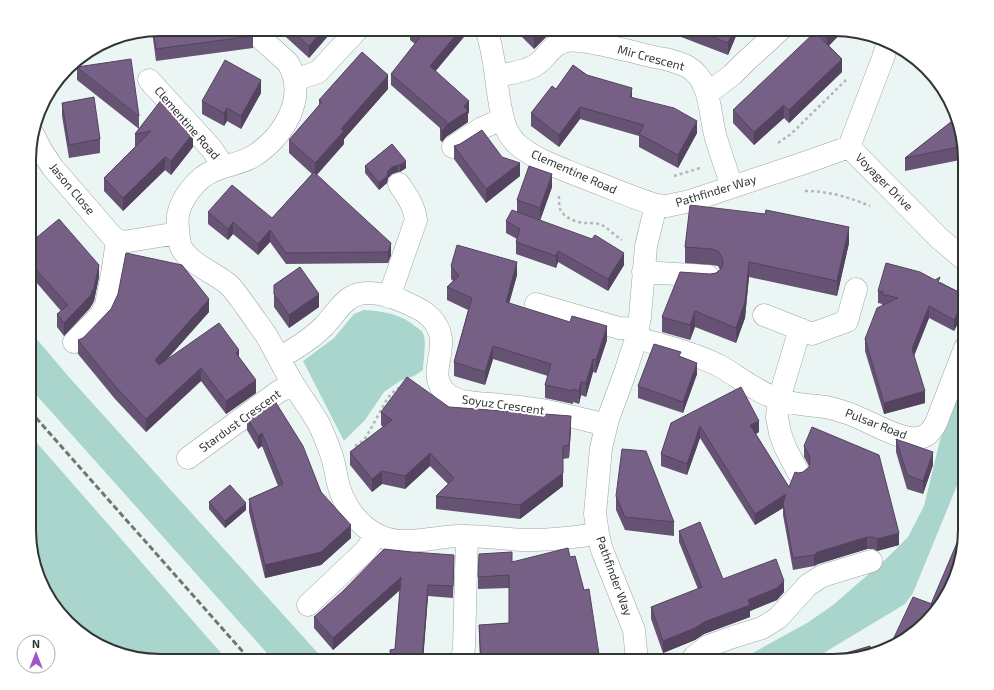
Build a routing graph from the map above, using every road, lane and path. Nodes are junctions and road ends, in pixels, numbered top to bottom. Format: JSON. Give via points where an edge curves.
{"nodes":[{"id":1,"x":259,"y":36,"type":"edge"},
{"id":2,"x":351,"y":36,"type":"edge"},
{"id":3,"x":488,"y":36,"type":"edge"},
{"id":4,"x":773,"y":36,"type":"edge"},
{"id":5,"x":886,"y":48,"type":"edge"},
{"id":6,"x":496,"y":76,"type":"junction"},
{"id":7,"x":149,"y":80,"type":"dead end"},
{"id":8,"x":295,"y":80,"type":"junction"},
{"id":9,"x":707,"y":94,"type":"junction"},
{"id":10,"x":503,"y":119,"type":"junction"},
{"id":11,"x":37,"y":142,"type":"edge"},
{"id":12,"x":453,"y":147,"type":"edge"},
{"id":13,"x":849,"y":147,"type":"junction"},
{"id":14,"x":224,"y":167,"type":"junction"},
{"id":15,"x":563,"y":169,"type":"junction"},
{"id":16,"x":399,"y":184,"type":"dead end"},
{"id":17,"x":732,"y":187,"type":"junction"},
{"id":18,"x":656,"y":205,"type":"junction"},
{"id":19,"x":178,"y":234,"type":"junction"},
{"id":20,"x":117,"y":240,"type":"junction"},
{"id":21,"x":624,"y":241,"type":"dead end"},
{"id":22,"x":958,"y":254,"type":"edge"},
{"id":23,"x":643,"y":272,"type":"junction"},
{"id":24,"x":712,"y":276,"type":"edge"},
{"id":25,"x":856,"y":289,"type":"dead end"},
{"id":26,"x":389,"y":297,"type":"junction"},
{"id":27,"x":536,"y":304,"type":"dead end"},
{"id":28,"x":764,"y":315,"type":"dead end"},
{"id":29,"x":800,"y":329,"type":"junction"},
{"id":30,"x":637,"y":333,"type":"junction"},
{"id":31,"x":74,"y":342,"type":"dead end"},
{"id":32,"x":279,"y":358,"type":"junction"},
{"id":33,"x":958,"y":366,"type":"edge"},
{"id":34,"x":438,"y":376,"type":"junction"},
{"id":35,"x":293,"y":384,"type":"junction"},
{"id":36,"x":779,"y":399,"type":"junction"},
{"id":37,"x":606,"y":425,"type":"junction"},
{"id":38,"x":188,"y":458,"type":"dead end"},
{"id":39,"x":333,"y":459,"type":"junction"},
{"id":40,"x":798,"y":472,"type":"edge"},
{"id":41,"x":376,"y":534,"type":"junction"},
{"id":42,"x":598,"y":534,"type":"junction"},
{"id":43,"x":467,"y":536,"type":"junction"},
{"id":44,"x":871,"y":561,"type":"dead end"},
{"id":45,"x":308,"y":605,"type":"dead end"},
{"id":46,"x":463,"y":654,"type":"edge"},
{"id":47,"x":636,"y":654,"type":"edge"},
{"id":48,"x":698,"y":654,"type":"edge"}],
"edges":[{"from":1,"to":8,"type":"street","name":"Clementine Road","via":[[288,63]]},
{"from":2,"to":8,"type":"street","via":[[318,72]]},
{"from":3,"to":6,"type":"street","name":"Clementine Road"},
{"from":4,"to":9,"type":"street","via":[[733,74]]},
{"from":5,"to":13,"type":"street","name":"Voyager Drive"},
{"from":6,"to":9,"type":"street","name":"Mir Crescent","via":[[530,68],[554,46],[568,40],[576,40],[684,65],[701,80]]},
{"from":6,"to":10,"type":"street","name":"Clementine Road"},
{"from":7,"to":14,"type":"street","name":"Clementine Road","via":[[211,148]]},
{"from":8,"to":14,"type":"street","name":"Clementine Road","via":[[292,111],[277,136],[252,157]]},
{"from":9,"to":17,"type":"street","name":"Mir Crescent","via":[[716,138]]},
{"from":10,"to":12,"type":"street","via":[[482,128]]},
{"from":10,"to":15,"type":"street","name":"Clementine Road","via":[[517,144]]},
{"from":11,"to":20,"type":"street","name":"Jason Close","via":[[53,168]]},
{"from":13,"to":17,"type":"street","name":"Pathfinder Way"},
{"from":13,"to":22,"type":"street","name":"Voyager Drive"},
{"from":14,"to":19,"type":"street","name":"Clementine Road","via":[[203,176],[186,196],[178,214]]},
{"from":15,"to":18,"type":"street","name":"Clementine Road"},
{"from":15,"to":21,"type":"path","via":[[559,181],[562,213],[576,221],[602,225]]},
{"from":16,"to":26,"type":"street","via":[[413,205],[416,220]]},
{"from":17,"to":18,"type":"street","name":"Pathfinder Way","via":[[676,204]]},
{"from":18,"to":23,"type":"street","name":"Pathfinder Way","via":[[646,246]]},
{"from":19,"to":20,"type":"street","via":[[123,242]]},
{"from":19,"to":32,"type":"street","name":"Stardust Crescent","via":[[186,255],[230,286],[266,334]]},
{"from":20,"to":31,"type":"street","via":[[106,306],[100,316]]},
{"from":23,"to":24,"type":"street"},
{"from":23,"to":30,"type":"street","name":"Pathfinder Way"},
{"from":25,"to":29,"type":"street","via":[[846,321],[812,334]]},
{"from":26,"to":32,"type":"street","name":"Soyuz Crescent","via":[[375,293],[356,294],[346,300],[314,336]]},
{"from":26,"to":34,"type":"street","name":"Soyuz Crescent","via":[[414,306],[434,321],[441,338]]},
{"from":27,"to":30,"type":"street"},
{"from":28,"to":29,"type":"street"},
{"from":29,"to":36,"type":"street"},
{"from":30,"to":36,"type":"street","name":"Pulsar Road","via":[[717,364],[756,390]]},
{"from":30,"to":37,"type":"street","name":"Pathfinder Way"},
{"from":32,"to":35,"type":"street","name":"Stardust Crescent"},
{"from":33,"to":36,"type":"street","name":"Pulsar Road","via":[[936,423],[931,432],[922,437],[911,438],[891,433],[863,419],[827,407]]},
{"from":34,"to":37,"type":"street","name":"Soyuz Crescent","via":[[440,385],[446,393],[460,400],[547,411]]},
{"from":34,"to":39,"type":"path","via":[[415,381],[394,391],[387,398],[364,440]]},
{"from":35,"to":38,"type":"street","name":"Stardust Crescent","via":[[278,392]]},
{"from":35,"to":39,"type":"street","name":"Stardust Crescent","via":[[318,423]]},
{"from":36,"to":40,"type":"street","via":[[777,417],[780,433]]},
{"from":37,"to":42,"type":"street","name":"Pathfinder Way","via":[[600,448],[595,514]]},
{"from":39,"to":41,"type":"street","name":"Stardust Crescent","via":[[342,495],[349,509],[360,522]]},
{"from":41,"to":43,"type":"street","name":"Stardust Crescent","via":[[396,541]]},
{"from":41,"to":45,"type":"street","via":[[366,550]]},
{"from":42,"to":43,"type":"street","name":"Stardust Crescent","via":[[542,540]]},
{"from":42,"to":47,"type":"street","name":"Pathfinder Way","via":[[634,630]]},
{"from":43,"to":46,"type":"street"},
{"from":44,"to":48,"type":"street","via":[[822,576],[808,585],[778,618],[762,628],[708,646]]}]}
